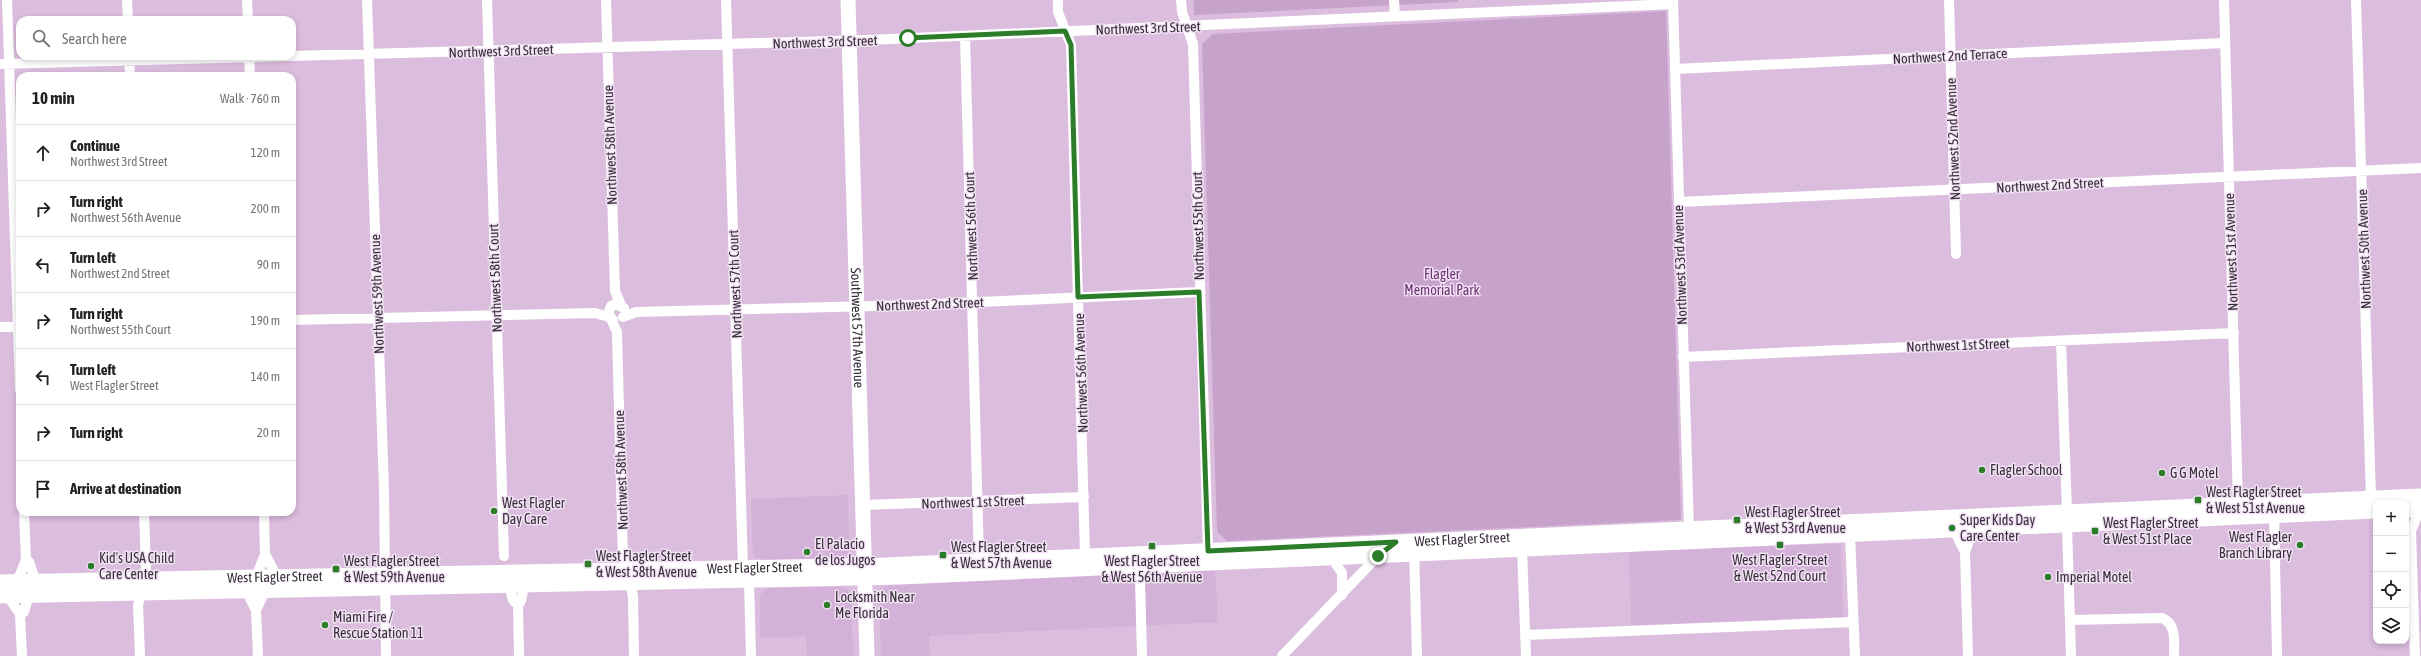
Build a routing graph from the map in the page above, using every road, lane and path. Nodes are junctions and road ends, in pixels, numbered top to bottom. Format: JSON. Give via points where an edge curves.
{"nodes":[{"id":1,"x":8,"y":0,"type":"edge"},
{"id":2,"x":127,"y":0,"type":"edge"},
{"id":3,"x":247,"y":0,"type":"edge"},
{"id":4,"x":367,"y":0,"type":"edge"},
{"id":5,"x":487,"y":0,"type":"edge"},
{"id":6,"x":606,"y":0,"type":"edge"},
{"id":7,"x":726,"y":0,"type":"edge"},
{"id":8,"x":848,"y":0,"type":"edge"},
{"id":9,"x":1058,"y":0,"type":"edge"},
{"id":10,"x":1181,"y":0,"type":"edge"},
{"id":11,"x":1394,"y":0,"type":"edge"},
{"id":12,"x":1949,"y":0,"type":"edge"},
{"id":13,"x":2224,"y":0,"type":"edge"},
{"id":14,"x":2356,"y":0,"type":"edge"},
{"id":15,"x":1673,"y":2,"type":"edge"},
{"id":16,"x":128,"y":16,"type":"edge"},
{"id":17,"x":248,"y":16,"type":"edge"},
{"id":18,"x":1395,"y":16,"type":"junction"},
{"id":19,"x":1187,"y":26,"type":"junction"},
{"id":20,"x":1065,"y":31,"type":"junction"},
{"id":21,"x":965,"y":36,"type":"junction"},
{"id":22,"x":850,"y":41,"type":"junction"},
{"id":23,"x":2225,"y":43,"type":"junction"},
{"id":24,"x":727,"y":45,"type":"junction"},
{"id":25,"x":608,"y":48,"type":"junction"},
{"id":26,"x":488,"y":51,"type":"junction"},
{"id":27,"x":369,"y":54,"type":"junction"},
{"id":28,"x":296,"y":56,"type":"edge"},
{"id":29,"x":1950,"y":56,"type":"junction"},
{"id":30,"x":88,"y":60,"type":"edge"},
{"id":31,"x":129,"y":60,"type":"edge"},
{"id":32,"x":250,"y":60,"type":"edge"},
{"id":33,"x":5,"y":64,"type":"edge"},
{"id":34,"x":1675,"y":69,"type":"junction"},
{"id":35,"x":130,"y":72,"type":"edge"},
{"id":36,"x":250,"y":72,"type":"edge"},
{"id":37,"x":2421,"y":168,"type":"edge"},
{"id":38,"x":2362,"y":171,"type":"junction"},
{"id":39,"x":2229,"y":177,"type":"junction"},
{"id":40,"x":1955,"y":190,"type":"junction"},
{"id":41,"x":1679,"y":202,"type":"junction"},
{"id":42,"x":1956,"y":254,"type":"dead end"},
{"id":43,"x":16,"y":271,"type":"edge"},
{"id":44,"x":1199,"y":292,"type":"junction"},
{"id":45,"x":1078,"y":297,"type":"junction"},
{"id":46,"x":973,"y":302,"type":"junction"},
{"id":47,"x":857,"y":306,"type":"junction"},
{"id":48,"x":735,"y":310,"type":"junction"},
{"id":49,"x":616,"y":312,"type":"junction"},
{"id":50,"x":497,"y":315,"type":"junction"},
{"id":51,"x":378,"y":318,"type":"junction"},
{"id":52,"x":296,"y":320,"type":"edge"},
{"id":53,"x":0,"y":327,"type":"edge"},
{"id":54,"x":16,"y":327,"type":"edge"},
{"id":55,"x":2234,"y":333,"type":"junction"},
{"id":56,"x":2062,"y":341,"type":"junction"},
{"id":57,"x":1683,"y":357,"type":"junction"},
{"id":58,"x":1084,"y":497,"type":"junction"},
{"id":59,"x":978,"y":502,"type":"junction"},
{"id":60,"x":862,"y":505,"type":"junction"},
{"id":61,"x":2238,"y":505,"type":"junction"},
{"id":62,"x":2373,"y":505,"type":"edge"},
{"id":63,"x":2417,"y":506,"type":"edge"},
{"id":64,"x":2274,"y":510,"type":"junction"},
{"id":65,"x":24,"y":516,"type":"edge"},
{"id":66,"x":144,"y":516,"type":"edge"},
{"id":67,"x":264,"y":516,"type":"edge"},
{"id":68,"x":2067,"y":519,"type":"junction"},
{"id":69,"x":2210,"y":519,"type":"junction"},
{"id":70,"x":1886,"y":520,"type":"junction"},
{"id":71,"x":2409,"y":527,"type":"edge"},
{"id":72,"x":1973,"y":529,"type":"junction"},
{"id":73,"x":1954,"y":530,"type":"junction"},
{"id":74,"x":1850,"y":535,"type":"junction"},
{"id":75,"x":1690,"y":536,"type":"junction"},
{"id":76,"x":1577,"y":541,"type":"junction"},
{"id":77,"x":1396,"y":542,"type":"junction"},
{"id":78,"x":1414,"y":548,"type":"junction"},
{"id":79,"x":1522,"y":549,"type":"junction"},
{"id":80,"x":1208,"y":551,"type":"junction"},
{"id":81,"x":1965,"y":552,"type":"junction"},
{"id":82,"x":1164,"y":553,"type":"junction"},
{"id":83,"x":266,"y":554,"type":"junction"},
{"id":84,"x":504,"y":556,"type":"junction"},
{"id":85,"x":1085,"y":556,"type":"junction"},
{"id":86,"x":1378,"y":556,"type":"junction"},
{"id":87,"x":1332,"y":558,"type":"junction"},
{"id":88,"x":26,"y":560,"type":"junction"},
{"id":89,"x":980,"y":561,"type":"junction"},
{"id":90,"x":1142,"y":566,"type":"junction"},
{"id":91,"x":1063,"y":570,"type":"junction"},
{"id":92,"x":864,"y":572,"type":"junction"},
{"id":93,"x":495,"y":573,"type":"junction"},
{"id":94,"x":746,"y":575,"type":"junction"},
{"id":95,"x":256,"y":577,"type":"junction"},
{"id":96,"x":277,"y":577,"type":"junction"},
{"id":97,"x":628,"y":577,"type":"junction"},
{"id":98,"x":511,"y":579,"type":"junction"},
{"id":99,"x":0,"y":582,"type":"edge"},
{"id":100,"x":17,"y":582,"type":"junction"},
{"id":101,"x":36,"y":582,"type":"junction"},
{"id":102,"x":385,"y":582,"type":"junction"},
{"id":103,"x":142,"y":586,"type":"junction"},
{"id":104,"x":524,"y":586,"type":"junction"},
{"id":105,"x":265,"y":590,"type":"junction"},
{"id":106,"x":246,"y":591,"type":"junction"},
{"id":107,"x":29,"y":595,"type":"junction"},
{"id":108,"x":1342,"y":595,"type":"junction"},
{"id":109,"x":4,"y":596,"type":"edge"},
{"id":110,"x":518,"y":605,"type":"junction"},
{"id":111,"x":256,"y":610,"type":"junction"},
{"id":112,"x":20,"y":614,"type":"junction"},
{"id":113,"x":2070,"y":620,"type":"junction"},
{"id":114,"x":1853,"y":622,"type":"junction"},
{"id":115,"x":1525,"y":635,"type":"junction"},
{"id":116,"x":2410,"y":638,"type":"edge"},
{"id":117,"x":22,"y":656,"type":"edge"},
{"id":118,"x":140,"y":656,"type":"edge"},
{"id":119,"x":258,"y":656,"type":"edge"},
{"id":120,"x":386,"y":656,"type":"edge"},
{"id":121,"x":520,"y":656,"type":"edge"},
{"id":122,"x":634,"y":656,"type":"edge"},
{"id":123,"x":751,"y":656,"type":"edge"},
{"id":124,"x":867,"y":656,"type":"edge"},
{"id":125,"x":1142,"y":656,"type":"edge"},
{"id":126,"x":1282,"y":656,"type":"edge"},
{"id":127,"x":1417,"y":656,"type":"edge"},
{"id":128,"x":1526,"y":656,"type":"edge"},
{"id":129,"x":1855,"y":656,"type":"edge"},
{"id":130,"x":1968,"y":656,"type":"edge"},
{"id":131,"x":2071,"y":656,"type":"edge"},
{"id":132,"x":2174,"y":656,"type":"edge"},
{"id":133,"x":2277,"y":656,"type":"edge"},
{"id":134,"x":2415,"y":656,"type":"edge"}],
"edges":[{"from":1,"to":33,"type":"street"},
{"from":2,"to":16,"type":"street"},
{"from":3,"to":17,"type":"street"},
{"from":4,"to":27,"type":"street","name":"Northwest 59th Avenue"},
{"from":5,"to":26,"type":"street","name":"Northwest 58th Court"},
{"from":6,"to":25,"type":"street","name":"Northwest 58th Avenue"},
{"from":7,"to":24,"type":"street","name":"Northwest 57th Court"},
{"from":8,"to":22,"type":"main road","name":"Southwest 57th Avenue"},
{"from":9,"to":20,"type":"street","name":"Northwest 56th Avenue","via":[[1058,12]]},
{"from":10,"to":19,"type":"street","name":"Northwest 55th Court"},
{"from":11,"to":18,"type":"street"},
{"from":12,"to":29,"type":"street","name":"Northwest 52nd Avenue"},
{"from":13,"to":23,"type":"street","name":"Northwest 51st Avenue"},
{"from":14,"to":38,"type":"street","name":"Northwest 50th Avenue"},
{"from":15,"to":18,"type":"street","name":"Northwest 3rd Street"},
{"from":15,"to":34,"type":"street","name":"Northwest 53rd Avenue"},
{"from":18,"to":19,"type":"street","name":"Northwest 3rd Street"},
{"from":19,"to":20,"type":"street","name":"Northwest 3rd Street"},
{"from":19,"to":44,"type":"street","name":"Northwest 55th Court","via":[[1193,44]]},
{"from":20,"to":21,"type":"street","name":"Northwest 3rd Street"},
{"from":20,"to":45,"type":"street","name":"Northwest 56th Avenue","via":[[1071,45]]},
{"from":21,"to":22,"type":"street","name":"Northwest 3rd Street"},
{"from":21,"to":46,"type":"street","name":"Northwest 56th Court"},
{"from":22,"to":24,"type":"street","name":"Northwest 3rd Street"},
{"from":22,"to":47,"type":"main road","name":"Southwest 57th Avenue"},
{"from":23,"to":29,"type":"street","name":"Northwest 2nd Terrace"},
{"from":23,"to":39,"type":"street","name":"Northwest 51st Avenue"},
{"from":24,"to":25,"type":"street","name":"Northwest 3rd Street"},
{"from":24,"to":48,"type":"street","name":"Northwest 57th Court"},
{"from":25,"to":26,"type":"street","name":"Northwest 3rd Street"},
{"from":25,"to":49,"type":"street","name":"Northwest 58th Avenue"},
{"from":26,"to":27,"type":"street","name":"Northwest 3rd Street"},
{"from":26,"to":50,"type":"street","name":"Northwest 58th Court"},
{"from":27,"to":28,"type":"street","name":"Northwest 3rd Street"},
{"from":27,"to":51,"type":"street","name":"Northwest 59th Avenue"},
{"from":29,"to":34,"type":"street","name":"Northwest 2nd Terrace"},
{"from":29,"to":40,"type":"street","name":"Northwest 52nd Avenue"},
{"from":30,"to":33,"type":"street","name":"Northwest 3rd Street"},
{"from":31,"to":35,"type":"street"},
{"from":32,"to":36,"type":"street"},
{"from":33,"to":43,"type":"street"},
{"from":34,"to":41,"type":"street","name":"Northwest 53rd Avenue"},
{"from":37,"to":38,"type":"street","name":"Northwest 2nd Street"},
{"from":38,"to":39,"type":"street","name":"Northwest 2nd Street"},
{"from":38,"to":62,"type":"street","name":"Northwest 50th Avenue"},
{"from":39,"to":40,"type":"street","name":"Northwest 2nd Street"},
{"from":39,"to":55,"type":"street","name":"Northwest 51st Avenue"},
{"from":40,"to":41,"type":"street","name":"Northwest 2nd Street"},
{"from":40,"to":42,"type":"street","name":"Northwest 52nd Avenue"},
{"from":41,"to":57,"type":"street","name":"Northwest 53rd Avenue"},
{"from":44,"to":45,"type":"street","name":"Northwest 2nd Street"},
{"from":44,"to":80,"type":"street","name":"Northwest 55th Court"},
{"from":45,"to":46,"type":"street","name":"Northwest 2nd Street"},
{"from":45,"to":58,"type":"street","name":"Northwest 56th Avenue"},
{"from":46,"to":47,"type":"street","name":"Northwest 2nd Street"},
{"from":46,"to":59,"type":"street","name":"Northwest 56th Court"},
{"from":47,"to":48,"type":"street","name":"Northwest 2nd Street"},
{"from":47,"to":60,"type":"main road","name":"Southwest 57th Avenue"},
{"from":48,"to":49,"type":"street","name":"Northwest 2nd Street"},
{"from":48,"to":94,"type":"street","name":"Northwest 57th Court"},
{"from":49,"to":50,"type":"street","name":"Northwest 2nd Street"},
{"from":49,"to":97,"type":"street","name":"Northwest 58th Avenue","via":[[623,559]]},
{"from":50,"to":51,"type":"street","name":"Northwest 2nd Street"},
{"from":50,"to":84,"type":"street","name":"Northwest 58th Court"},
{"from":51,"to":52,"type":"street","name":"Northwest 2nd Street"},
{"from":51,"to":102,"type":"street","name":"Northwest 59th Avenue"},
{"from":53,"to":54,"type":"street"},
{"from":55,"to":56,"type":"street","name":"Northwest 1st Street"},
{"from":55,"to":61,"type":"street","name":"Northwest 51st Avenue"},
{"from":56,"to":57,"type":"street","name":"Northwest 1st Street"},
{"from":56,"to":68,"type":"street"},
{"from":57,"to":75,"type":"street","name":"Northwest 53rd Avenue"},
{"from":58,"to":59,"type":"street","name":"Northwest 1st Street"},
{"from":58,"to":85,"type":"street","name":"Northwest 56th Avenue"},
{"from":59,"to":60,"type":"street","name":"Northwest 1st Street"},
{"from":59,"to":89,"type":"street","name":"Northwest 56th Court"},
{"from":60,"to":92,"type":"main road","name":"Southwest 57th Avenue"},
{"from":61,"to":64,"type":"main road"},
{"from":61,"to":68,"type":"main road"},
{"from":61,"to":69,"type":"main road"},
{"from":62,"to":64,"type":"main road"},
{"from":63,"to":71,"type":"street"},
{"from":64,"to":69,"type":"main road"},
{"from":64,"to":133,"type":"street"},
{"from":65,"to":88,"type":"street"},
{"from":66,"to":103,"type":"street","via":[[146,568]]},
{"from":67,"to":83,"type":"street"},
{"from":68,"to":69,"type":"main road"},
{"from":68,"to":70,"type":"main road"},
{"from":68,"to":72,"type":"main road","name":"West Flagler Street","via":[[2039,527]]},
{"from":68,"to":113,"type":"street"},
{"from":70,"to":74,"type":"main road"},
{"from":70,"to":75,"type":"main road","via":[[1713,528]]},
{"from":71,"to":116,"type":"street"},
{"from":72,"to":73,"type":"main road","name":"West Flagler Street"},
{"from":72,"to":81,"type":"street"},
{"from":73,"to":74,"type":"main road","name":"West Flagler Street"},
{"from":73,"to":81,"type":"street"},
{"from":74,"to":75,"type":"main road","name":"West Flagler Street"},
{"from":74,"to":114,"type":"street"},
{"from":75,"to":76,"type":"main road","name":"West Flagler Street"},
{"from":75,"to":76,"type":"main road","name":"West Flagler Street","via":[[1660,544]]},
{"from":76,"to":78,"type":"main road","name":"West Flagler Street"},
{"from":76,"to":79,"type":"main road","name":"West Flagler Street"},
{"from":77,"to":78,"type":"main road","name":"West Flagler Street"},
{"from":77,"to":80,"type":"main road","name":"West Flagler Street"},
{"from":77,"to":86,"type":"main road"},
{"from":78,"to":79,"type":"main road","name":"West Flagler Street"},
{"from":78,"to":86,"type":"main road","name":"West Flagler Street"},
{"from":78,"to":127,"type":"street"},
{"from":79,"to":115,"type":"street"},
{"from":80,"to":82,"type":"main road","name":"West Flagler Street"},
{"from":81,"to":130,"type":"street"},
{"from":82,"to":85,"type":"main road","name":"West Flagler Street"},
{"from":82,"to":90,"type":"main road"},
{"from":83,"to":95,"type":"street"},
{"from":83,"to":96,"type":"street"},
{"from":84,"to":93,"type":"street","via":[[500,557]]},
{"from":84,"to":98,"type":"street","name":"Northwest 58th Court","via":[[508,558]]},
{"from":85,"to":89,"type":"main road","name":"West Flagler Street"},
{"from":85,"to":91,"type":"main road"},
{"from":86,"to":87,"type":"main road","name":"West Flagler Street"},
{"from":86,"to":108,"type":"street"},
{"from":87,"to":90,"type":"main road","name":"West Flagler Street"},
{"from":87,"to":108,"type":"street","via":[[1342,573]]},
{"from":88,"to":100,"type":"street"},
{"from":88,"to":101,"type":"street"},
{"from":89,"to":92,"type":"main road","name":"West Flagler Street"},
{"from":90,"to":91,"type":"main road","name":"West Flagler Street"},
{"from":90,"to":125,"type":"street"},
{"from":91,"to":92,"type":"main road","name":"West Flagler Street"},
{"from":92,"to":94,"type":"main road","name":"West Flagler Street"},
{"from":92,"to":124,"type":"main road","name":"Southwest 57th Avenue"},
{"from":93,"to":98,"type":"main road","name":"West Flagler Street"},
{"from":93,"to":102,"type":"main road","name":"West Flagler Street"},
{"from":94,"to":97,"type":"main road","name":"West Flagler Street"},
{"from":94,"to":123,"type":"street","name":"Northwest 57th Court"},
{"from":95,"to":96,"type":"main road","name":"West Flagler Street"},
{"from":95,"to":103,"type":"main road","name":"West Flagler Street"},
{"from":96,"to":102,"type":"main road","name":"West Flagler Street"},
{"from":97,"to":98,"type":"main road","name":"West Flagler Street"},
{"from":97,"to":104,"type":"main road","name":"West Flagler Street"},
{"from":97,"to":122,"type":"street","name":"Northwest 58th Avenue","via":[[632,596]]},
{"from":98,"to":102,"type":"main road","name":"West Flagler Street"},
{"from":98,"to":104,"type":"main road","name":"West Flagler Street"},
{"from":98,"to":110,"type":"street","name":"Northwest 58th Court","via":[[513,600]]},
{"from":99,"to":100,"type":"main road","name":"West Flagler Street"},
{"from":100,"to":101,"type":"main road","name":"West Flagler Street"},
{"from":101,"to":103,"type":"main road","name":"West Flagler Street"},
{"from":102,"to":105,"type":"main road","name":"West Flagler Street"},
{"from":102,"to":120,"type":"street","name":"Northwest 59th Avenue"},
{"from":103,"to":106,"type":"main road","name":"West Flagler Street"},
{"from":103,"to":107,"type":"main road","name":"West Flagler Street"},
{"from":103,"to":118,"type":"street","via":[[138,606]]},
{"from":104,"to":110,"type":"street"},
{"from":105,"to":106,"type":"main road","name":"West Flagler Street"},
{"from":105,"to":111,"type":"street"},
{"from":106,"to":111,"type":"street"},
{"from":107,"to":109,"type":"main road","name":"West Flagler Street"},
{"from":107,"to":112,"type":"street","via":[[24,612]]},
{"from":108,"to":126,"type":"street"},
{"from":109,"to":112,"type":"street"},
{"from":110,"to":121,"type":"street"},
{"from":111,"to":119,"type":"street"},
{"from":112,"to":117,"type":"street"},
{"from":113,"to":131,"type":"street"},
{"from":113,"to":132,"type":"street","via":[[2162,618],[2169,622],[2173,630]]},
{"from":114,"to":115,"type":"street"},
{"from":114,"to":129,"type":"street"},
{"from":115,"to":128,"type":"street"},
{"from":116,"to":134,"type":"street"}]}
